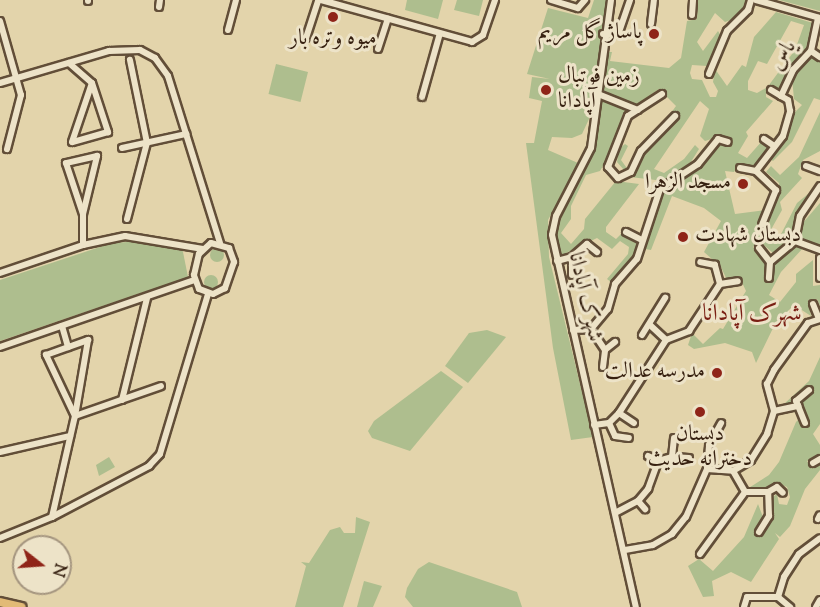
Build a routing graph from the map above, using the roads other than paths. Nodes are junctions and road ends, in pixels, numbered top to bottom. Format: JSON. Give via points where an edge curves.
{"nodes":[{"id":1,"x":236,"y":0,"type":"edge"},
{"id":2,"x":319,"y":0,"type":"edge"},
{"id":3,"x":495,"y":0,"type":"edge"},
{"id":4,"x":553,"y":0,"type":"edge"},
{"id":5,"x":585,"y":0,"type":"edge"},
{"id":6,"x":611,"y":0,"type":"edge"},
{"id":7,"x":630,"y":0,"type":"edge"},
{"id":8,"x":654,"y":0,"type":"edge"},
{"id":9,"x":693,"y":0,"type":"edge"},
{"id":10,"x":751,"y":0,"type":"edge"},
{"id":11,"x":756,"y":0,"type":"edge"},
{"id":12,"x":692,"y":15,"type":"dead end"},
{"id":13,"x":819,"y":18,"type":"edge"},
{"id":14,"x":388,"y":19,"type":"junction"},
{"id":15,"x":0,"y":21,"type":"edge"},
{"id":16,"x":651,"y":24,"type":"dead end"},
{"id":17,"x":228,"y":30,"type":"dead end"},
{"id":18,"x":440,"y":33,"type":"junction"},
{"id":19,"x":603,"y":34,"type":"junction"},
{"id":20,"x":306,"y":38,"type":"dead end"},
{"id":21,"x":378,"y":49,"type":"dead end"},
{"id":22,"x":812,"y":51,"type":"junction"},
{"id":23,"x":820,"y":57,"type":"edge"},
{"id":24,"x":130,"y":60,"type":"dead end"},
{"id":25,"x":69,"y":63,"type":"junction"},
{"id":26,"x":709,"y":74,"type":"dead end"},
{"id":27,"x":16,"y":78,"type":"junction"},
{"id":28,"x":0,"y":83,"type":"edge"},
{"id":29,"x":92,"y":83,"type":"junction"},
{"id":30,"x":771,"y":90,"type":"dead end"},
{"id":31,"x":598,"y":94,"type":"junction"},
{"id":32,"x":662,"y":94,"type":"dead end"},
{"id":33,"x":781,"y":96,"type":"junction"},
{"id":34,"x":422,"y":97,"type":"dead end"},
{"id":35,"x":638,"y":110,"type":"junction"},
{"id":36,"x":675,"y":116,"type":"dead end"},
{"id":37,"x":186,"y":134,"type":"junction"},
{"id":38,"x":764,"y":139,"type":"dead end"},
{"id":39,"x":728,"y":141,"type":"dead end"},
{"id":40,"x":147,"y":143,"type":"junction"},
{"id":41,"x":773,"y":145,"type":"junction"},
{"id":42,"x":122,"y":148,"type":"dead end"},
{"id":43,"x":7,"y":149,"type":"dead end"},
{"id":44,"x":806,"y":166,"type":"dead end"},
{"id":45,"x":740,"y":168,"type":"dead end"},
{"id":46,"x":756,"y":171,"type":"junction"},
{"id":47,"x":820,"y":171,"type":"edge"},
{"id":48,"x":655,"y":182,"type":"dead end"},
{"id":49,"x":664,"y":184,"type":"junction"},
{"id":50,"x":820,"y":186,"type":"edge"},
{"id":51,"x":83,"y":214,"type":"junction"},
{"id":52,"x":127,"y":219,"type":"dead end"},
{"id":53,"x":762,"y":224,"type":"dead end"},
{"id":54,"x":626,"y":232,"type":"dead end"},
{"id":55,"x":642,"y":240,"type":"junction"},
{"id":56,"x":795,"y":241,"type":"junction"},
{"id":57,"x":220,"y":243,"type":"junction"},
{"id":58,"x":83,"y":245,"type":"junction"},
{"id":59,"x":759,"y":248,"type":"dead end"},
{"id":60,"x":203,"y":249,"type":"junction"},
{"id":61,"x":820,"y":250,"type":"edge"},
{"id":62,"x":597,"y":252,"type":"dead end"},
{"id":63,"x":572,"y":257,"type":"junction"},
{"id":64,"x":820,"y":258,"type":"edge"},
{"id":65,"x":557,"y":261,"type":"junction"},
{"id":66,"x":700,"y":262,"type":"dead end"},
{"id":67,"x":770,"y":262,"type":"junction"},
{"id":68,"x":0,"y":273,"type":"edge"},
{"id":69,"x":572,"y":275,"type":"dead end"},
{"id":70,"x":769,"y":278,"type":"dead end"},
{"id":71,"x":820,"y":278,"type":"edge"},
{"id":72,"x":195,"y":280,"type":"junction"},
{"id":73,"x":738,"y":281,"type":"dead end"},
{"id":74,"x":720,"y":284,"type":"junction"},
{"id":75,"x":208,"y":294,"type":"junction"},
{"id":76,"x":147,"y":298,"type":"junction"},
{"id":77,"x":665,"y":298,"type":"dead end"},
{"id":78,"x":813,"y":304,"type":"dead end"},
{"id":79,"x":820,"y":319,"type":"edge"},
{"id":80,"x":650,"y":324,"type":"junction"},
{"id":81,"x":62,"y":326,"type":"junction"},
{"id":82,"x":591,"y":329,"type":"junction"},
{"id":83,"x":573,"y":330,"type":"junction"},
{"id":84,"x":642,"y":335,"type":"dead end"},
{"id":85,"x":666,"y":340,"type":"junction"},
{"id":86,"x":615,"y":342,"type":"dead end"},
{"id":87,"x":68,"y":346,"type":"junction"},
{"id":88,"x":0,"y":347,"type":"edge"},
{"id":89,"x":605,"y":350,"type":"junction"},
{"id":90,"x":603,"y":367,"type":"dead end"},
{"id":91,"x":161,"y":386,"type":"dead end"},
{"id":92,"x":809,"y":390,"type":"dead end"},
{"id":93,"x":122,"y":400,"type":"junction"},
{"id":94,"x":798,"y":406,"type":"junction"},
{"id":95,"x":774,"y":411,"type":"junction"},
{"id":96,"x":619,"y":413,"type":"junction"},
{"id":97,"x":75,"y":416,"type":"junction"},
{"id":98,"x":609,"y":423,"type":"junction"},
{"id":99,"x":634,"y":423,"type":"dead end"},
{"id":100,"x":721,"y":423,"type":"dead end"},
{"id":101,"x":805,"y":423,"type":"dead end"},
{"id":102,"x":594,"y":425,"type":"junction"},
{"id":103,"x":70,"y":436,"type":"junction"},
{"id":104,"x":629,"y":438,"type":"dead end"},
{"id":105,"x":674,"y":438,"type":"dead end"},
{"id":106,"x":0,"y":452,"type":"edge"},
{"id":107,"x":648,"y":456,"type":"dead end"},
{"id":108,"x":672,"y":458,"type":"junction"},
{"id":109,"x":689,"y":458,"type":"dead end"},
{"id":110,"x":820,"y":459,"type":"edge"},
{"id":111,"x":658,"y":461,"type":"junction"},
{"id":112,"x":813,"y":463,"type":"dead end"},
{"id":113,"x":707,"y":469,"type":"junction"},
{"id":114,"x":733,"y":471,"type":"junction"},
{"id":115,"x":745,"y":492,"type":"junction"},
{"id":116,"x":768,"y":492,"type":"junction"},
{"id":117,"x":783,"y":493,"type":"dead end"},
{"id":118,"x":638,"y":501,"type":"junction"},
{"id":119,"x":645,"y":509,"type":"dead end"},
{"id":120,"x":615,"y":513,"type":"junction"},
{"id":121,"x":52,"y":517,"type":"junction"},
{"id":122,"x":759,"y":532,"type":"dead end"},
{"id":123,"x":0,"y":538,"type":"edge"},
{"id":124,"x":820,"y":538,"type":"edge"},
{"id":125,"x":625,"y":550,"type":"junction"},
{"id":126,"x":700,"y":554,"type":"dead end"},
{"id":127,"x":778,"y":597,"type":"junction"},
{"id":128,"x":820,"y":600,"type":"edge"},
{"id":129,"x":0,"y":602,"type":"edge"},
{"id":130,"x":21,"y":607,"type":"edge"},
{"id":131,"x":636,"y":607,"type":"edge"},
{"id":132,"x":744,"y":607,"type":"edge"},
{"id":133,"x":790,"y":607,"type":"edge"},
{"id":134,"x":816,"y":607,"type":"edge"}],
"edges":[{"from":1,"to":17,"type":"street"},
{"from":2,"to":14,"type":"street"},
{"from":2,"to":20,"type":"street"},
{"from":3,"to":18,"type":"street","via":[[483,35],[472,42]]},
{"from":4,"to":5,"type":"street","via":[[576,7]]},
{"from":6,"to":19,"type":"street","name":"شهرک آپادانا"},
{"from":7,"to":19,"type":"street","via":[[618,35]]},
{"from":8,"to":16,"type":"street"},
{"from":9,"to":12,"type":"street"},
{"from":10,"to":26,"type":"street","via":[[748,10],[727,31]]},
{"from":11,"to":13,"type":"street"},
{"from":13,"to":22,"type":"street","name":"یاس"},
{"from":14,"to":18,"type":"street"},
{"from":14,"to":21,"type":"street"},
{"from":15,"to":27,"type":"street"},
{"from":18,"to":34,"type":"street"},
{"from":19,"to":31,"type":"street","name":"شهرک آپادانا"},
{"from":22,"to":23,"type":"street"},
{"from":22,"to":33,"type":"street","name":"یاس","via":[[793,70]]},
{"from":24,"to":40,"type":"street"},
{"from":25,"to":27,"type":"street"},
{"from":25,"to":29,"type":"street"},
{"from":25,"to":37,"type":"street","via":[[125,48],[155,58],[168,75]]},
{"from":27,"to":28,"type":"street"},
{"from":27,"to":43,"type":"street","via":[[21,94]]},
{"from":29,"to":29,"type":"street","via":[[108,132],[72,142],[85,102]]},
{"from":30,"to":33,"type":"street"},
{"from":31,"to":35,"type":"street"},
{"from":31,"to":65,"type":"street","name":"شهرک آپادانا","via":[[591,148],[553,223]]},
{"from":32,"to":35,"type":"street"},
{"from":33,"to":41,"type":"street","name":"یاس","via":[[788,100],[790,111],[783,136]]},
{"from":35,"to":36,"type":"street","via":[[628,116],[608,167],[618,177],[631,172],[641,151]]},
{"from":37,"to":40,"type":"street"},
{"from":37,"to":57,"type":"street"},
{"from":38,"to":41,"type":"street"},
{"from":39,"to":49,"type":"street","via":[[718,139],[698,164]]},
{"from":40,"to":42,"type":"street"},
{"from":40,"to":52,"type":"street"},
{"from":41,"to":46,"type":"street","name":"یاس"},
{"from":44,"to":47,"type":"street"},
{"from":45,"to":46,"type":"street"},
{"from":46,"to":53,"type":"street","via":[[776,190]]},
{"from":48,"to":49,"type":"street"},
{"from":49,"to":55,"type":"street","via":[[650,210]]},
{"from":50,"to":56,"type":"street","via":[[800,216]]},
{"from":51,"to":51,"type":"street","via":[[91,179],[97,156],[66,163]]},
{"from":51,"to":58,"type":"street"},
{"from":54,"to":55,"type":"street"},
{"from":55,"to":82,"type":"street","via":[[637,259],[615,284],[608,309]]},
{"from":56,"to":61,"type":"street"},
{"from":56,"to":67,"type":"street"},
{"from":57,"to":60,"type":"street"},
{"from":57,"to":75,"type":"street","via":[[231,252],[232,273],[222,291]]},
{"from":58,"to":60,"type":"street","via":[[125,236]]},
{"from":58,"to":68,"type":"street"},
{"from":59,"to":67,"type":"street"},
{"from":60,"to":72,"type":"street","via":[[195,264]]},
{"from":62,"to":63,"type":"street","via":[[587,244]]},
{"from":63,"to":65,"type":"street"},
{"from":63,"to":69,"type":"street"},
{"from":64,"to":71,"type":"street"},
{"from":65,"to":83,"type":"street","name":"شهرک آپادانا"},
{"from":66,"to":74,"type":"street","via":[[715,266]]},
{"from":67,"to":70,"type":"street"},
{"from":72,"to":75,"type":"street"},
{"from":72,"to":76,"type":"street"},
{"from":73,"to":74,"type":"street"},
{"from":74,"to":85,"type":"street","via":[[689,331]]},
{"from":75,"to":121,"type":"street","via":[[160,454],[149,466]]},
{"from":76,"to":81,"type":"street"},
{"from":76,"to":93,"type":"street"},
{"from":77,"to":80,"type":"street"},
{"from":78,"to":79,"type":"street"},
{"from":79,"to":95,"type":"street","via":[[808,322],[767,384]]},
{"from":80,"to":84,"type":"street"},
{"from":80,"to":85,"type":"street"},
{"from":81,"to":87,"type":"street"},
{"from":81,"to":88,"type":"street"},
{"from":82,"to":83,"type":"street"},
{"from":82,"to":89,"type":"street"},
{"from":83,"to":102,"type":"street","name":"شهرک آپادانا"},
{"from":85,"to":96,"type":"street"},
{"from":86,"to":89,"type":"street"},
{"from":87,"to":97,"type":"street","via":[[46,355]]},
{"from":87,"to":97,"type":"street","via":[[88,340]]},
{"from":89,"to":90,"type":"street"},
{"from":91,"to":93,"type":"street"},
{"from":92,"to":94,"type":"street","via":[[796,402]]},
{"from":93,"to":97,"type":"street"},
{"from":94,"to":95,"type":"street"},
{"from":94,"to":101,"type":"street"},
{"from":95,"to":114,"type":"street","via":[[760,448],[751,460]]},
{"from":96,"to":98,"type":"street"},
{"from":96,"to":99,"type":"street"},
{"from":97,"to":103,"type":"street"},
{"from":98,"to":102,"type":"street"},
{"from":98,"to":104,"type":"street","via":[[615,436]]},
{"from":100,"to":113,"type":"street","via":[[709,445]]},
{"from":102,"to":120,"type":"street","name":"شهرک آپادانا"},
{"from":103,"to":106,"type":"street"},
{"from":103,"to":121,"type":"street"},
{"from":105,"to":108,"type":"street"},
{"from":107,"to":111,"type":"street"},
{"from":108,"to":109,"type":"street"},
{"from":108,"to":111,"type":"street"},
{"from":110,"to":112,"type":"street"},
{"from":111,"to":118,"type":"street","via":[[651,491]]},
{"from":113,"to":114,"type":"street"},
{"from":113,"to":125,"type":"street","via":[[686,517],[672,534],[653,545]]},
{"from":114,"to":115,"type":"street"},
{"from":115,"to":116,"type":"street"},
{"from":115,"to":126,"type":"street"},
{"from":116,"to":117,"type":"street","via":[[777,487]]},
{"from":116,"to":122,"type":"street","via":[[769,516]]},
{"from":118,"to":119,"type":"street"},
{"from":118,"to":120,"type":"street"},
{"from":120,"to":125,"type":"street","name":"شهرک آپادانا"},
{"from":121,"to":123,"type":"street"},
{"from":124,"to":127,"type":"street","via":[[799,554],[784,577]]},
{"from":125,"to":131,"type":"street","name":"شهرک آپادانا"},
{"from":127,"to":132,"type":"street","via":[[747,597]]},
{"from":127,"to":133,"type":"street"},
{"from":128,"to":134,"type":"street"},
{"from":129,"to":130,"type":"main road"}]}
